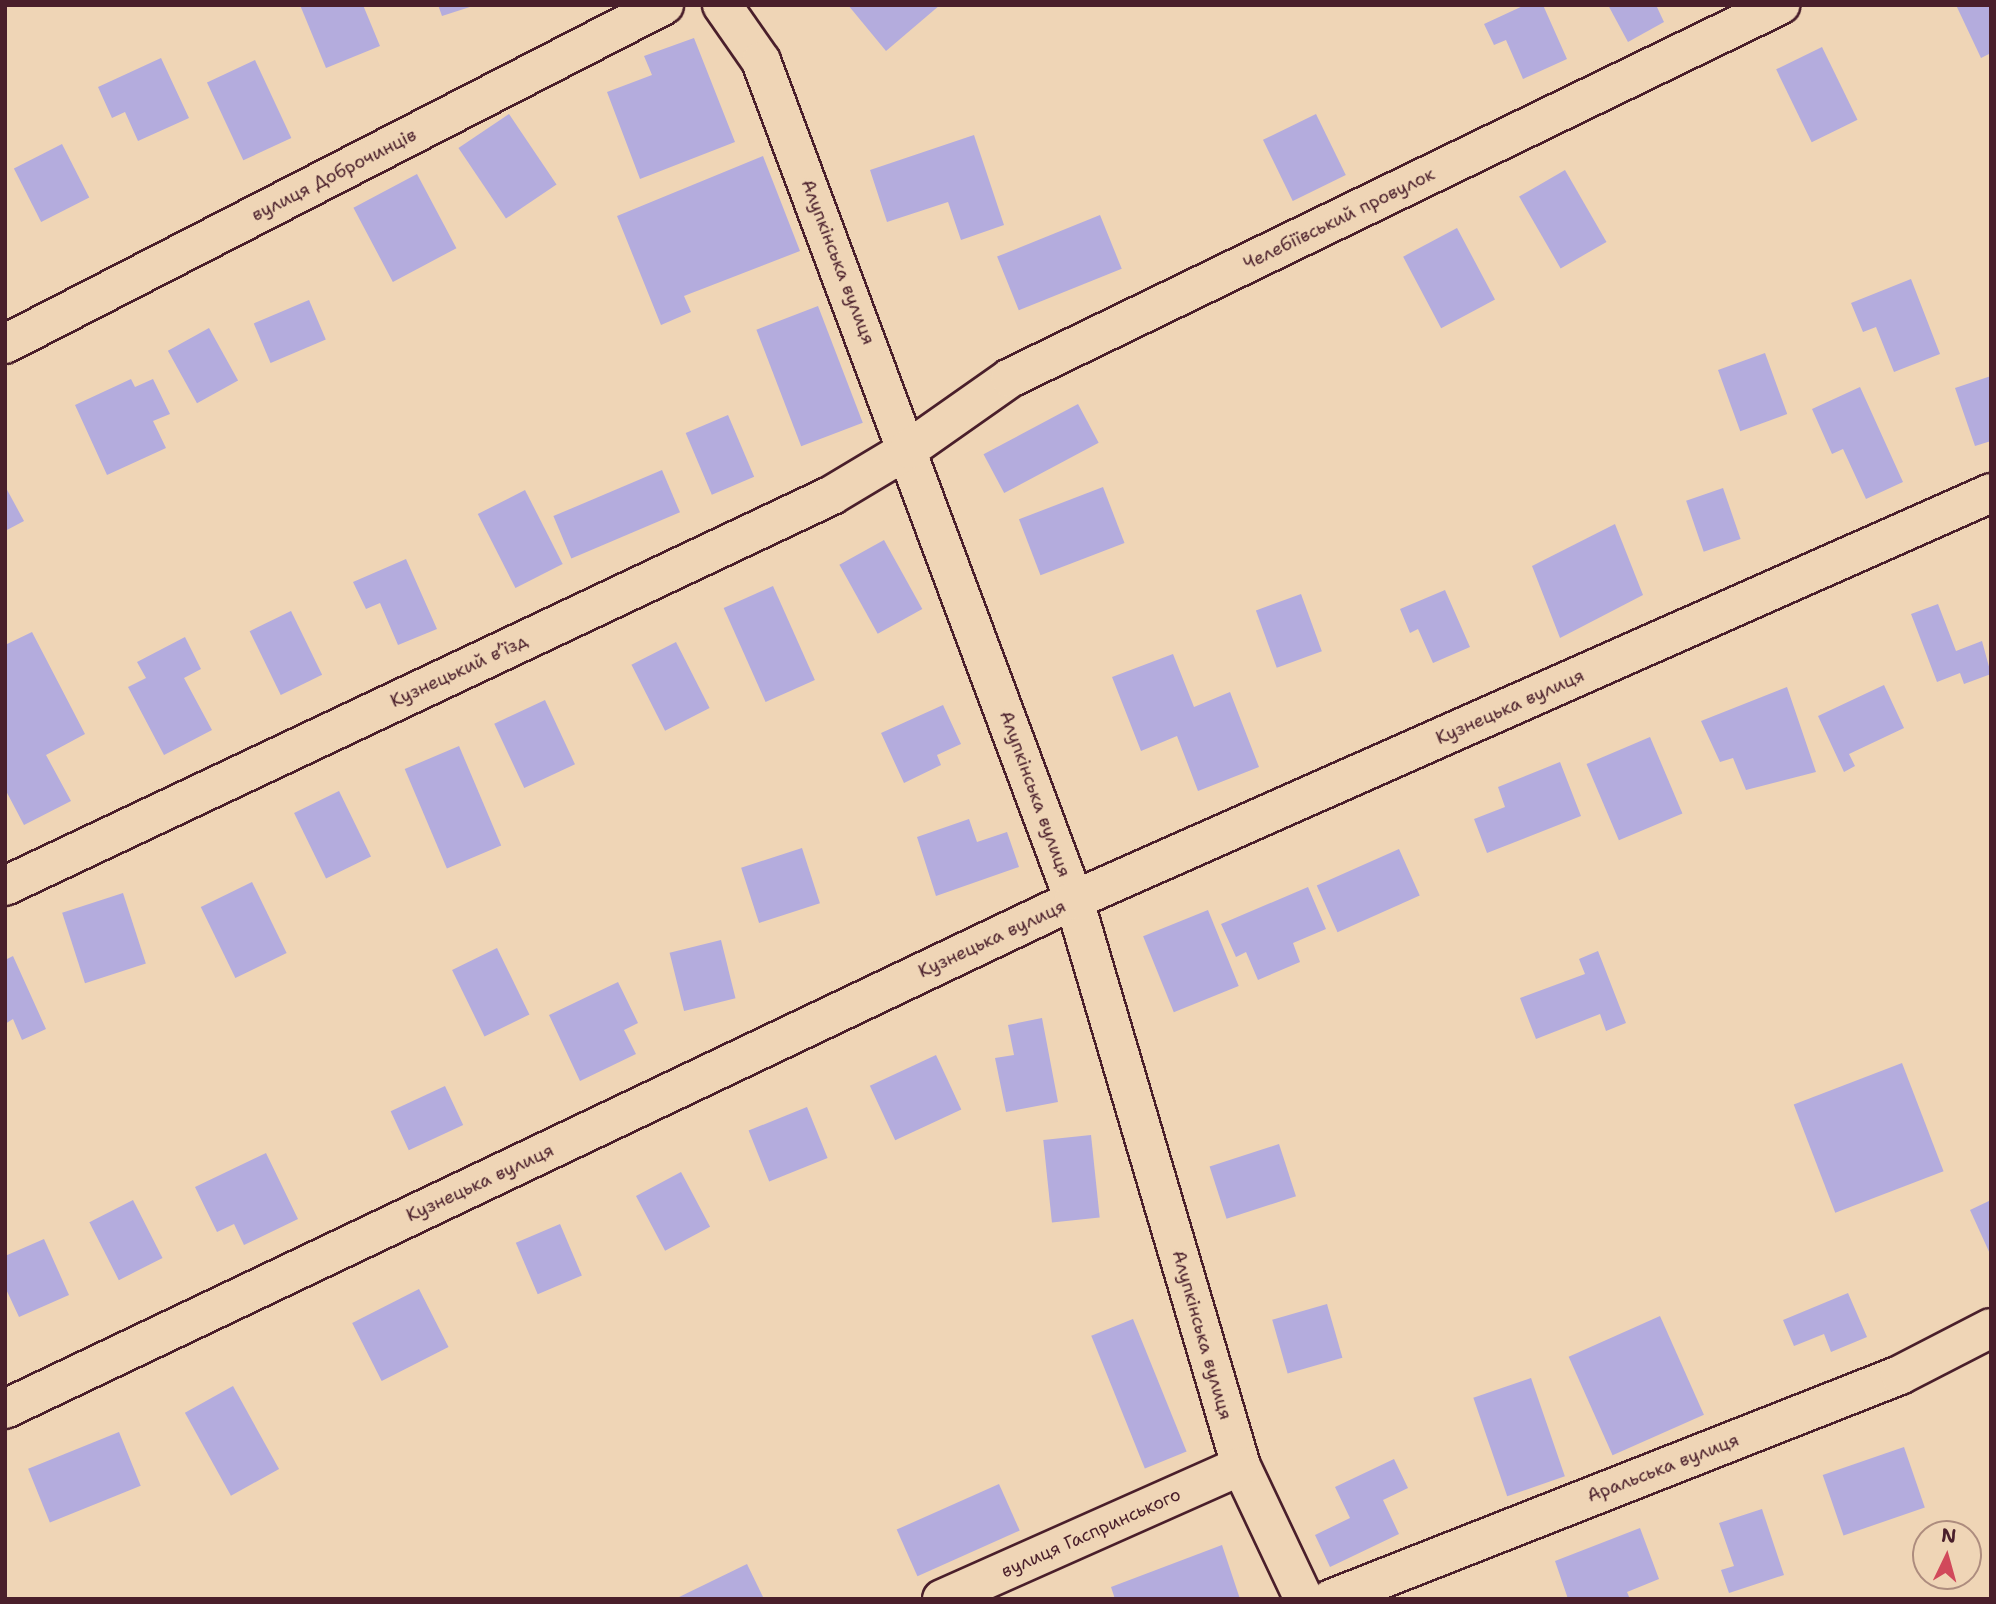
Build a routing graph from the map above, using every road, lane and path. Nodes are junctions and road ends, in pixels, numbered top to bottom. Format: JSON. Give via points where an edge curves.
{"nodes":[{"id":1,"x":664,"y":5,"type":"edge"},
{"id":2,"x":722,"y":5,"type":"edge"},
{"id":3,"x":1780,"y":5,"type":"edge"},
{"id":4,"x":5,"y":344,"type":"edge"},
{"id":5,"x":909,"y":449,"type":"junction"},
{"id":6,"x":1991,"y":493,"type":"edge"},
{"id":7,"x":5,"y":886,"type":"edge"},
{"id":8,"x":1074,"y":900,"type":"junction"},
{"id":9,"x":1991,"y":1328,"type":"edge"},
{"id":10,"x":5,"y":1409,"type":"edge"},
{"id":11,"x":1241,"y":1466,"type":"junction"},
{"id":12,"x":942,"y":1599,"type":"edge"},
{"id":13,"x":1304,"y":1599,"type":"edge"},
{"id":14,"x":1331,"y":1599,"type":"edge"}],
"edges":[{"from":1,"to":4,"type":"street","name":"вулиця Доброчинців"},
{"from":2,"to":5,"type":"street","name":"Алупкінська вулиця","via":[[761,61]]},
{"from":3,"to":5,"type":"street","name":"Челебіївський провулок","via":[[1010,378]]},
{"from":5,"to":7,"type":"street","name":"Кузнецький в’їзд","via":[[832,495]]},
{"from":5,"to":8,"type":"street","name":"Алупкінська вулиця"},
{"from":6,"to":8,"type":"street","name":"Кузнецька вулиця"},
{"from":8,"to":10,"type":"street","name":"Кузнецька вулиця"},
{"from":8,"to":11,"type":"street","name":"Алупкінська вулиця"},
{"from":9,"to":14,"type":"street","name":"Аральська вулиця","via":[[1900,1375]]},
{"from":11,"to":12,"type":"street","name":"вулиця Гаспринського"},
{"from":11,"to":13,"type":"street","name":"Алупкінська вулиця"}]}
